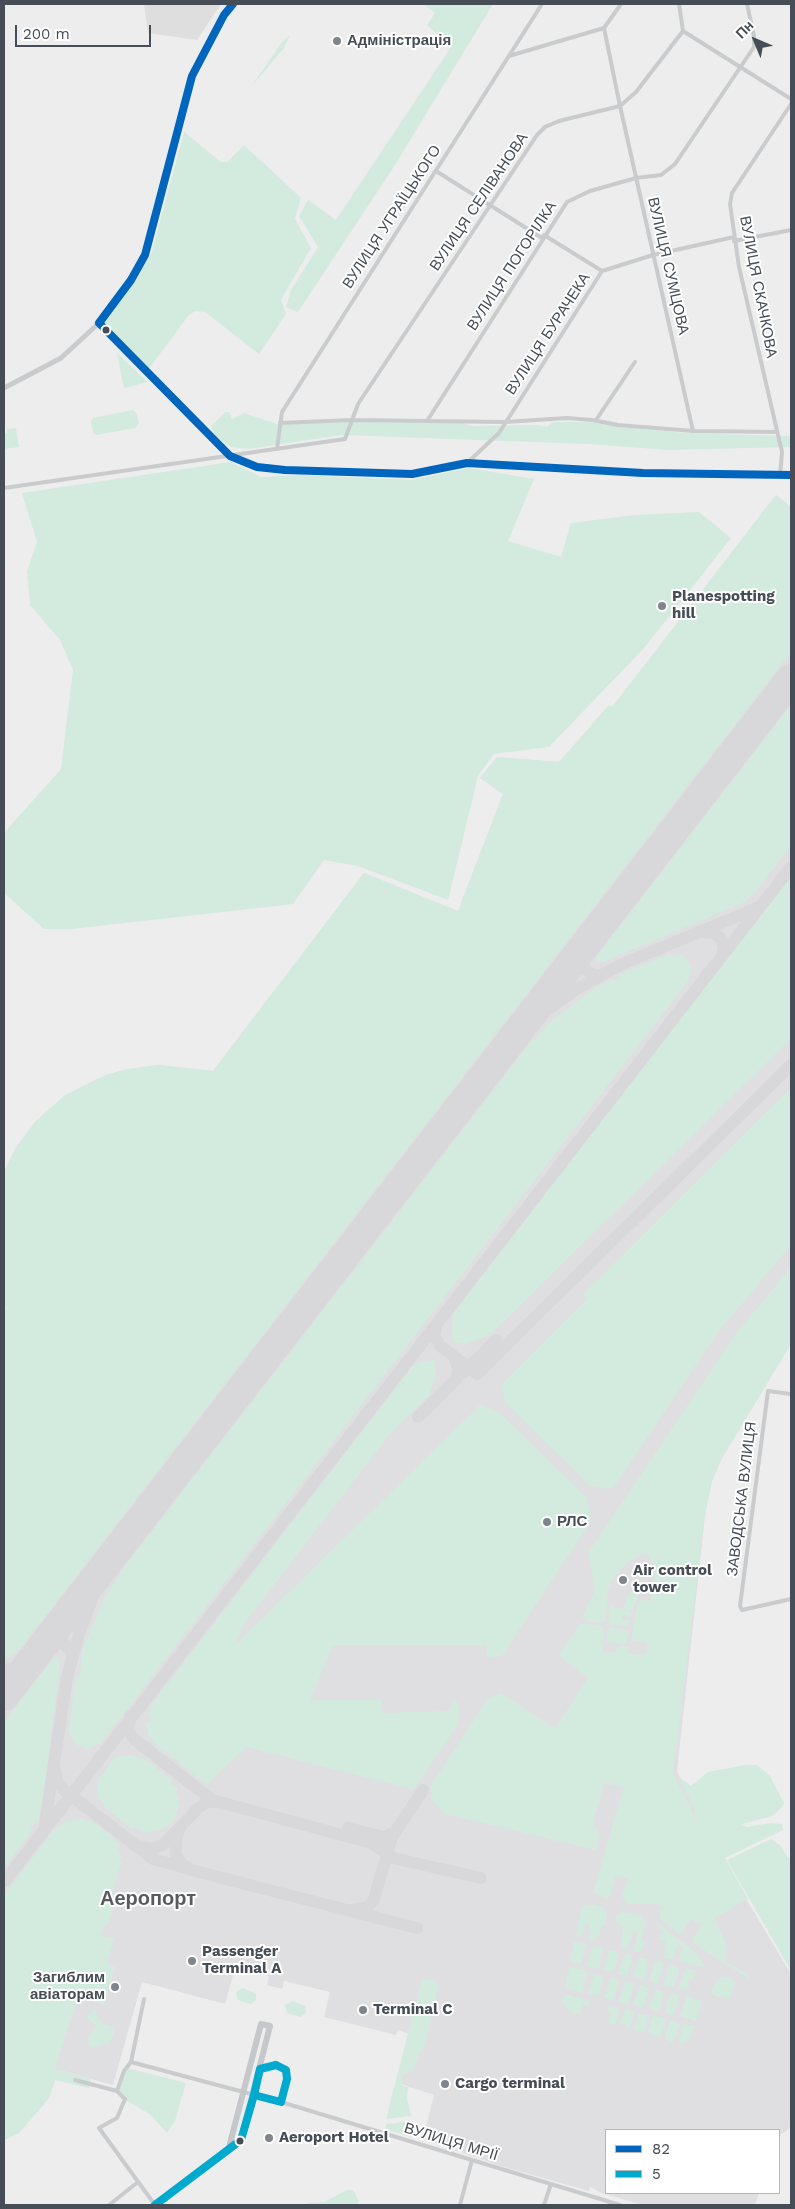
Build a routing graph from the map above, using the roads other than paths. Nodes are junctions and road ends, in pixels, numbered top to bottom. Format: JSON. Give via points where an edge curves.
{"nodes":[{"id":1,"x":233,"y":4,"type":"edge"},
{"id":2,"x":542,"y":4,"type":"edge"},
{"id":3,"x":621,"y":4,"type":"edge"},
{"id":4,"x":679,"y":4,"type":"edge"},
{"id":5,"x":747,"y":4,"type":"edge"},
{"id":6,"x":604,"y":28,"type":"junction"},
{"id":7,"x":683,"y":31,"type":"junction"},
{"id":8,"x":509,"y":56,"type":"junction"},
{"id":9,"x":741,"y":67,"type":"junction"},
{"id":10,"x":791,"y":99,"type":"edge"},
{"id":11,"x":791,"y":104,"type":"edge"},
{"id":12,"x":620,"y":106,"type":"junction"},
{"id":13,"x":436,"y":171,"type":"junction"},
{"id":14,"x":636,"y":178,"type":"junction"},
{"id":15,"x":488,"y":206,"type":"junction"},
{"id":16,"x":791,"y":230,"type":"edge"},
{"id":17,"x":543,"y":237,"type":"junction"},
{"id":18,"x":734,"y":239,"type":"junction"},
{"id":19,"x":653,"y":255,"type":"junction"},
{"id":20,"x":602,"y":271,"type":"junction"},
{"id":21,"x":99,"y":323,"type":"junction"},
{"id":22,"x":635,"y":362,"type":"dead end"},
{"id":23,"x":4,"y":388,"type":"edge"},
{"id":24,"x":352,"y":420,"type":"junction"},
{"id":25,"x":427,"y":420,"type":"junction"},
{"id":26,"x":596,"y":420,"type":"junction"},
{"id":27,"x":505,"y":422,"type":"junction"},
{"id":28,"x":280,"y":423,"type":"junction"},
{"id":29,"x":693,"y":431,"type":"junction"},
{"id":30,"x":777,"y":432,"type":"junction"},
{"id":31,"x":277,"y":449,"type":"junction"},
{"id":32,"x":230,"y":456,"type":"junction"},
{"id":33,"x":467,"y":463,"type":"junction"},
{"id":34,"x":791,"y":475,"type":"edge"},
{"id":35,"x":780,"y":476,"type":"junction"},
{"id":36,"x":4,"y":488,"type":"edge"},
{"id":37,"x":791,"y":1394,"type":"edge"},
{"id":38,"x":791,"y":1599,"type":"edge"},
{"id":39,"x":144,"y":2000,"type":"dead end"},
{"id":40,"x":131,"y":2062,"type":"junction"},
{"id":41,"x":75,"y":2080,"type":"dead end"},
{"id":42,"x":117,"y":2091,"type":"junction"},
{"id":43,"x":244,"y":2092,"type":"junction"},
{"id":44,"x":254,"y":2095,"type":"junction"},
{"id":45,"x":228,"y":2151,"type":"junction"},
{"id":46,"x":472,"y":2160,"type":"junction"},
{"id":47,"x":138,"y":2182,"type":"junction"},
{"id":48,"x":551,"y":2184,"type":"junction"},
{"id":49,"x":604,"y":2200,"type":"junction"},
{"id":50,"x":109,"y":2205,"type":"edge"},
{"id":51,"x":155,"y":2205,"type":"edge"},
{"id":52,"x":460,"y":2205,"type":"edge"},
{"id":53,"x":544,"y":2205,"type":"edge"},
{"id":54,"x":606,"y":2205,"type":"edge"},
{"id":55,"x":620,"y":2205,"type":"edge"}],
"edges":[{"from":1,"to":21,"type":"street","via":[[192,76],[145,255]]},
{"from":2,"to":8,"type":"street","name":"ВУЛИЦЯ УГРАЇЦЬКОГО"},
{"from":3,"to":6,"type":"street"},
{"from":4,"to":7,"type":"street"},
{"from":5,"to":9,"type":"street","name":"ВУЛИЦЯ ПОГОРІЛКА","via":[[755,42]]},
{"from":6,"to":8,"type":"street"},
{"from":6,"to":12,"type":"street","name":"ВУЛИЦЯ СУМЦОВА"},
{"from":7,"to":9,"type":"street"},
{"from":7,"to":12,"type":"street","name":"ВУЛИЦЯ СЕЛІВАНОВА","via":[[636,92]]},
{"from":8,"to":13,"type":"street","name":"ВУЛИЦЯ УГРАЇЦЬКОГО"},
{"from":9,"to":10,"type":"street"},
{"from":9,"to":14,"type":"street","name":"ВУЛИЦЯ ПОГОРІЛКА","via":[[675,164],[662,175]]},
{"from":11,"to":18,"type":"street","name":"ВУЛИЦЯ СКАЧКОВА","via":[[732,193]]},
{"from":12,"to":14,"type":"street","name":"ВУЛИЦЯ СУМЦОВА"},
{"from":12,"to":15,"type":"street","name":"ВУЛИЦЯ СЕЛІВАНОВА","via":[[545,127]]},
{"from":13,"to":15,"type":"street"},
{"from":13,"to":28,"type":"street","name":"ВУЛИЦЯ УГРАЇЦЬКОГО","via":[[282,412]]},
{"from":14,"to":17,"type":"street","name":"ВУЛИЦЯ ПОГОРІЛКА","via":[[572,198]]},
{"from":14,"to":19,"type":"street","name":"ВУЛИЦЯ СУМЦОВА"},
{"from":15,"to":17,"type":"street"},
{"from":15,"to":24,"type":"street","name":"ВУЛИЦЯ СЕЛІВАНОВА","via":[[358,404]]},
{"from":16,"to":18,"type":"street","name":"ВУЛИЦЯ БУРАЧЕКА"},
{"from":17,"to":20,"type":"street"},
{"from":17,"to":25,"type":"street","name":"ВУЛИЦЯ ПОГОРІЛКА"},
{"from":18,"to":19,"type":"street","name":"ВУЛИЦЯ БУРАЧЕКА"},
{"from":18,"to":30,"type":"street","name":"ВУЛИЦЯ СКАЧКОВА"},
{"from":19,"to":20,"type":"street","name":"ВУЛИЦЯ БУРАЧЕКА"},
{"from":19,"to":29,"type":"street","name":"ВУЛИЦЯ СУМЦОВА"},
{"from":20,"to":27,"type":"street","name":"ВУЛИЦЯ БУРАЧЕКА"},
{"from":21,"to":23,"type":"street","via":[[61,358]]},
{"from":21,"to":32,"type":"street"},
{"from":22,"to":26,"type":"street"},
{"from":24,"to":25,"type":"street"},
{"from":24,"to":28,"type":"street"},
{"from":24,"to":31,"type":"street","name":"ВУЛИЦЯ СЕЛІВАНОВА","via":[[345,438]]},
{"from":25,"to":27,"type":"street"},
{"from":26,"to":27,"type":"street","via":[[567,418]]},
{"from":26,"to":29,"type":"street"},
{"from":27,"to":33,"type":"street","name":"ВУЛИЦЯ БУРАЧЕКА","via":[[499,433]]},
{"from":28,"to":31,"type":"street","name":"ВУЛИЦЯ УГРАЇЦЬКОГО"},
{"from":29,"to":30,"type":"street"},
{"from":30,"to":35,"type":"street","name":"ВУЛИЦЯ СКАЧКОВА","via":[[782,452]]},
{"from":31,"to":32,"type":"street"},
{"from":32,"to":33,"type":"street","via":[[257,467],[285,470],[412,474]]},
{"from":32,"to":36,"type":"street"},
{"from":33,"to":35,"type":"street","via":[[643,473]]},
{"from":34,"to":35,"type":"street"},
{"from":37,"to":38,"type":"street","name":"ЗАВОДСЬКА ВУЛИЦЯ","via":[[768,1391],[740,1606],[742,1610]]},
{"from":39,"to":40,"type":"street"},
{"from":40,"to":42,"type":"street","via":[[124,2070]]},
{"from":40,"to":43,"type":"street","name":"ВУЛИЦЯ МРІЇ"},
{"from":41,"to":42,"type":"street"},
{"from":42,"to":47,"type":"street","via":[[125,2099],[117,2118],[99,2128]]},
{"from":43,"to":44,"type":"street","name":"ВУЛИЦЯ МРІЇ"},
{"from":43,"to":44,"type":"main road","via":[[261,2024],[270,2026]]},
{"from":43,"to":45,"type":"main road"},
{"from":44,"to":45,"type":"main road","via":[[241,2140]]},
{"from":44,"to":46,"type":"street","name":"ВУЛИЦЯ МРІЇ"},
{"from":45,"to":51,"type":"main road"},
{"from":46,"to":48,"type":"street","name":"ВУЛИЦЯ МРІЇ"},
{"from":46,"to":52,"type":"street"},
{"from":47,"to":50,"type":"street"},
{"from":47,"to":51,"type":"street"},
{"from":48,"to":49,"type":"street","name":"ВУЛИЦЯ МРІЇ"},
{"from":48,"to":53,"type":"street"},
{"from":49,"to":54,"type":"street"},
{"from":49,"to":55,"type":"street","name":"ВУЛИЦЯ МРІЇ"}]}
